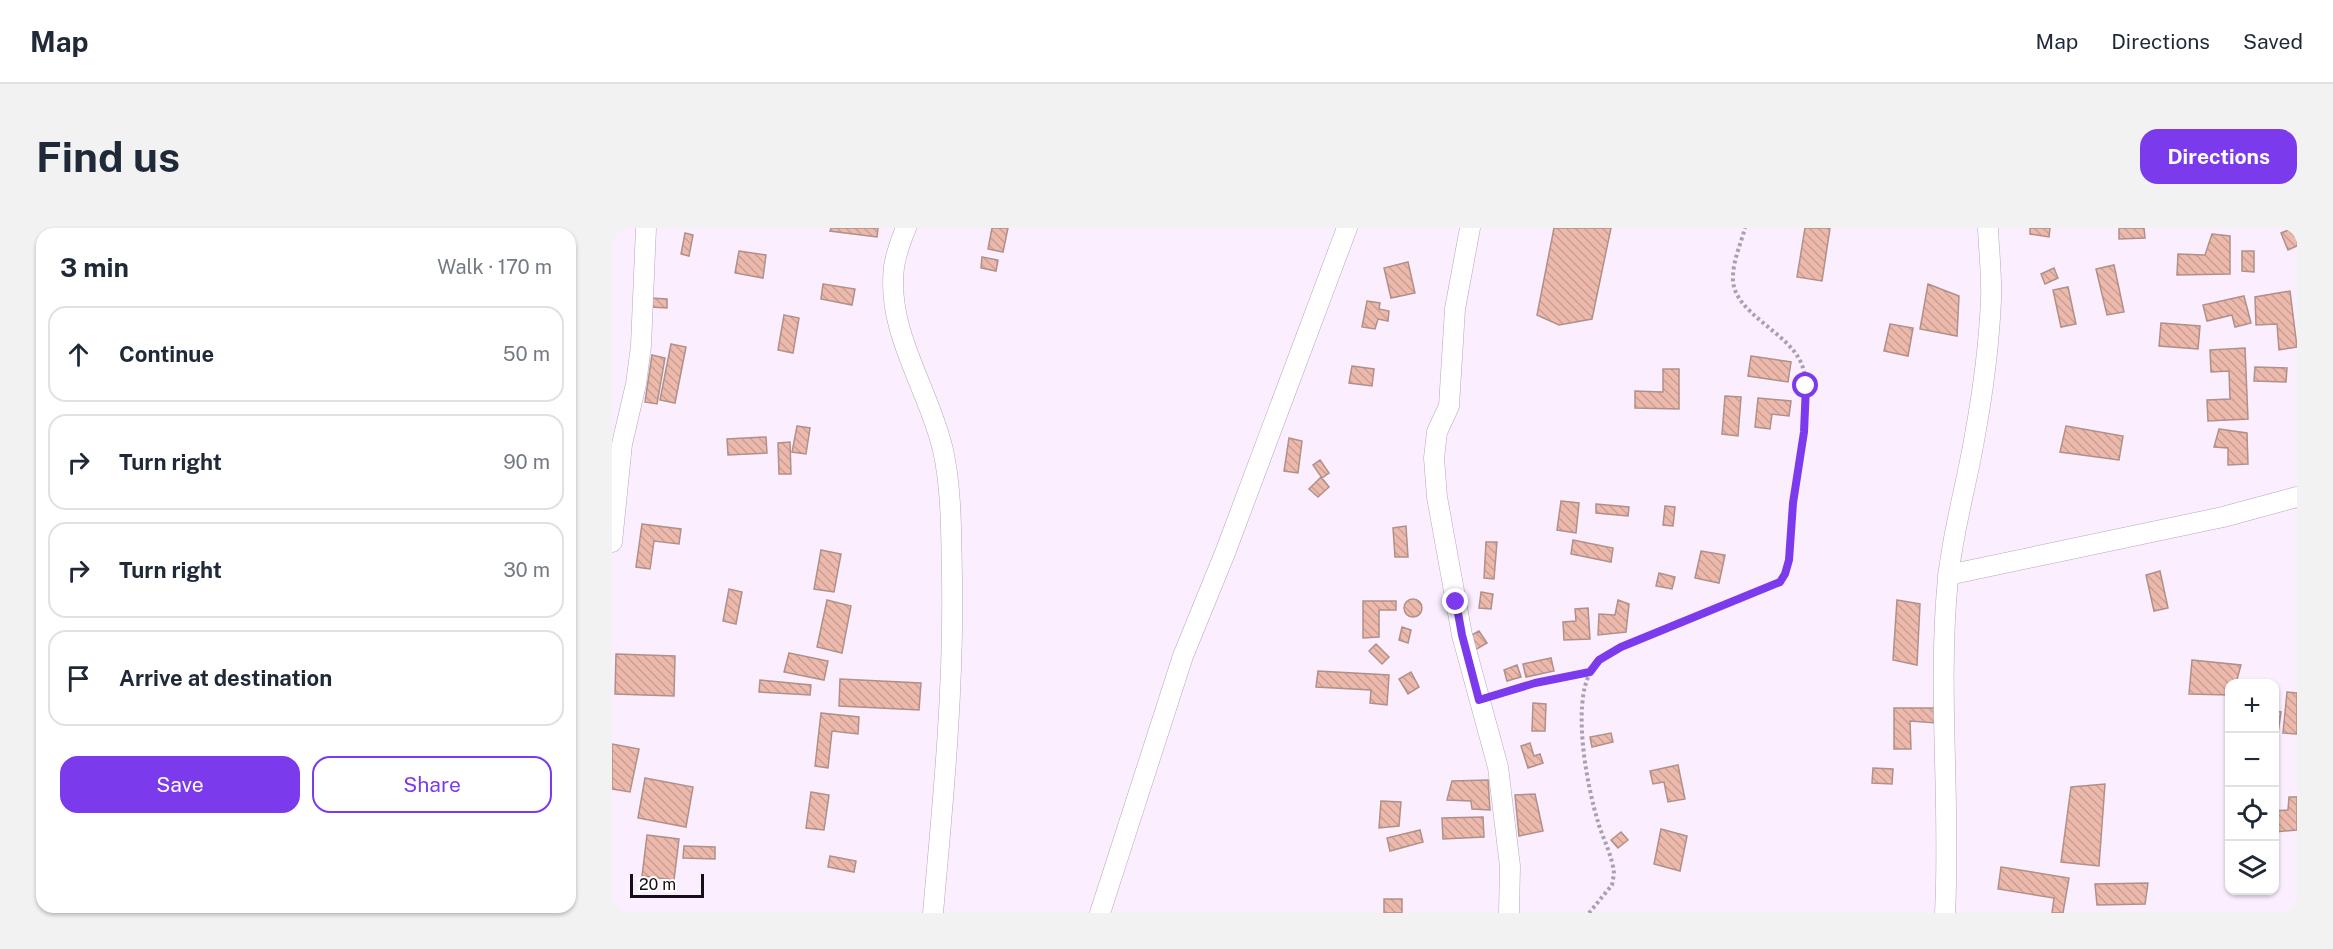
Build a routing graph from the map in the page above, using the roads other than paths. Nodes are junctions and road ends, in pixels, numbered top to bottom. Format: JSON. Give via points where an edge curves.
{"nodes":[{"id":1,"x":646,"y":228,"type":"edge"},
{"id":2,"x":906,"y":228,"type":"edge"},
{"id":3,"x":1347,"y":228,"type":"edge"},
{"id":4,"x":1470,"y":228,"type":"edge"},
{"id":5,"x":1988,"y":228,"type":"edge"},
{"id":6,"x":614,"y":493,"type":"edge"},
{"id":7,"x":2297,"y":497,"type":"edge"},
{"id":8,"x":612,"y":542,"type":"edge"},
{"id":9,"x":1948,"y":575,"type":"junction"},
{"id":10,"x":933,"y":913,"type":"edge"},
{"id":11,"x":1100,"y":913,"type":"edge"},
{"id":12,"x":1509,"y":913,"type":"edge"},
{"id":13,"x":1945,"y":913,"type":"edge"}],
"edges":[{"from":1,"to":6,"type":"street","via":[[641,346]]},
{"from":2,"to":10,"type":"street","via":[[894,267],[894,298],[900,331],[943,451],[951,518],[952,666]]},
{"from":3,"to":11,"type":"street","via":[[1183,656]]},
{"from":4,"to":12,"type":"street","via":[[1455,309],[1449,406],[1437,432],[1434,458],[1437,497],[1462,635],[1498,766],[1510,866]]},
{"from":5,"to":9,"type":"street","via":[[1991,299],[1987,362]]},
{"from":6,"to":8,"type":"street"},
{"from":7,"to":9,"type":"street","via":[[2223,517]]},
{"from":9,"to":13,"type":"street","via":[[1943,679]]}]}
